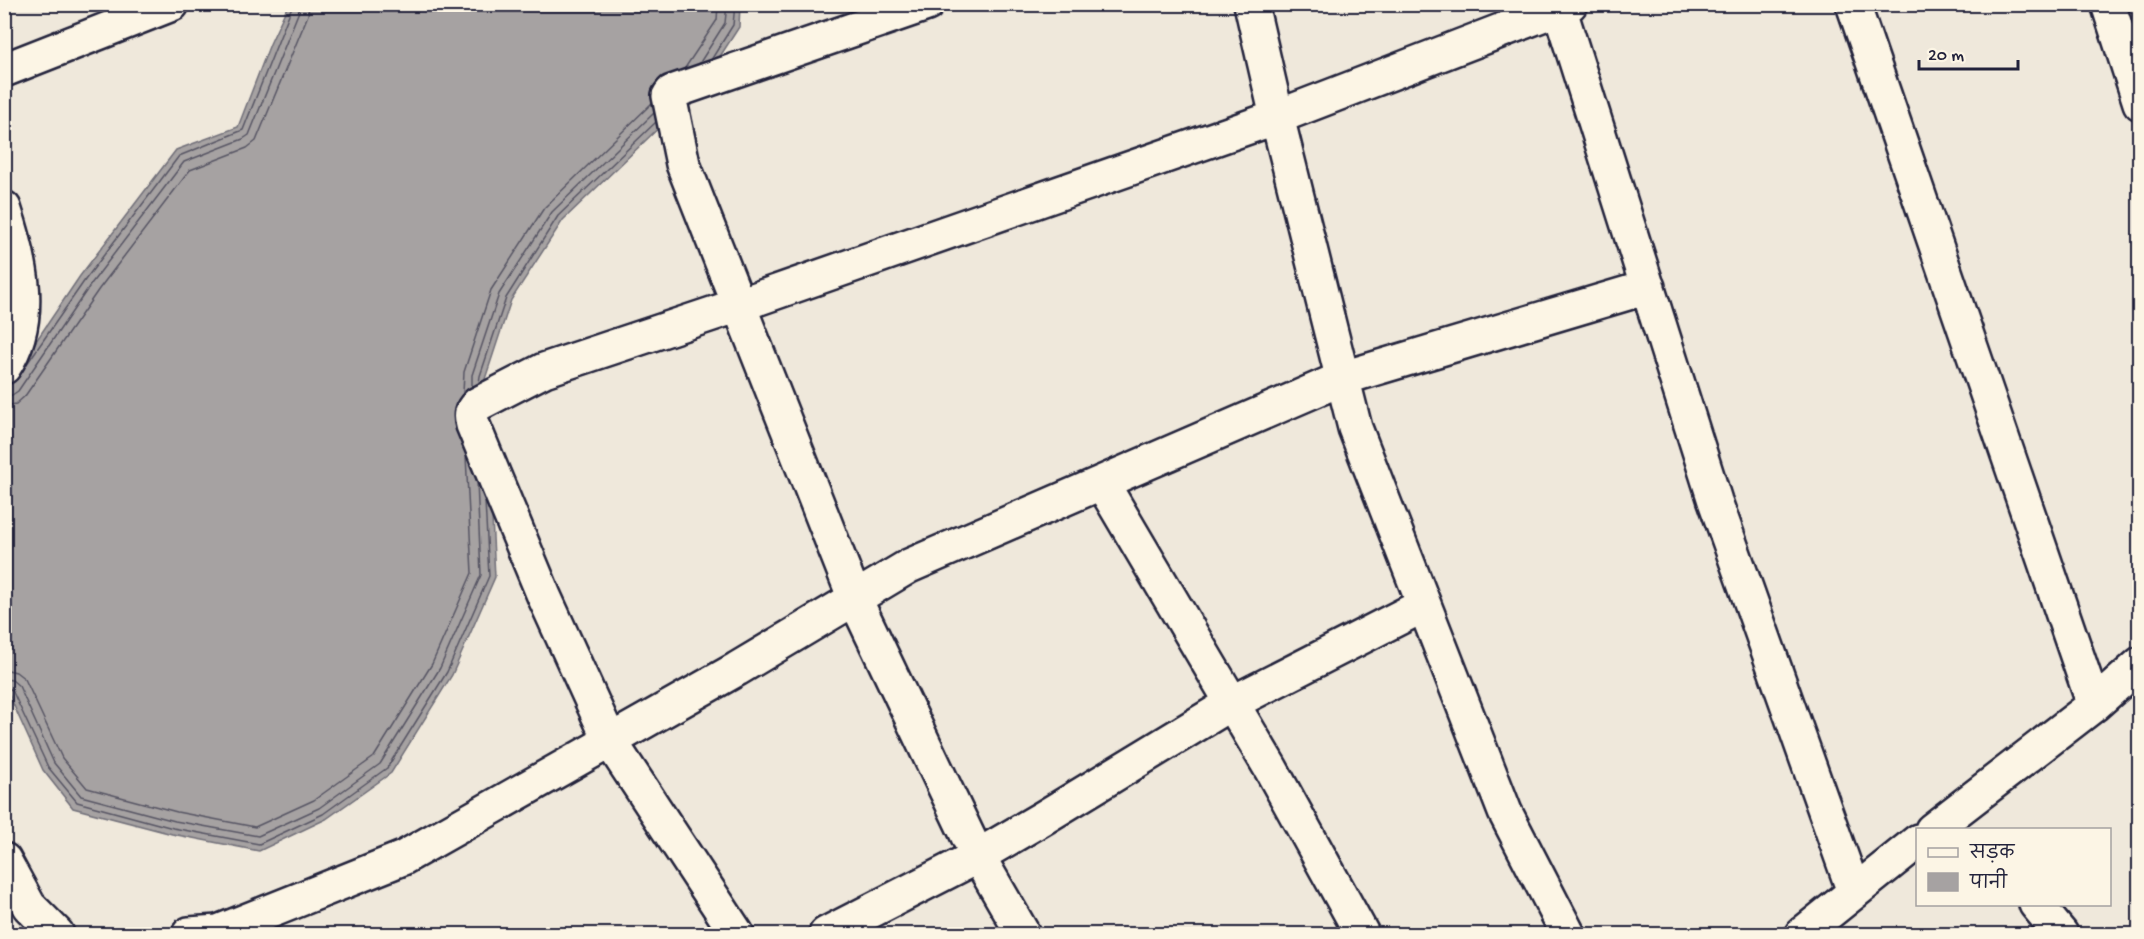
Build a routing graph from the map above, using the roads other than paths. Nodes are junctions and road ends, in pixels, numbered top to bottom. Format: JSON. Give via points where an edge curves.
{"nodes":[{"id":1,"x":172,"y":4,"type":"edge"},
{"id":2,"x":927,"y":4,"type":"edge"},
{"id":3,"x":1251,"y":4,"type":"edge"},
{"id":4,"x":1853,"y":4,"type":"edge"},
{"id":5,"x":2108,"y":4,"type":"edge"},
{"id":6,"x":1562,"y":6,"type":"edge"},
{"id":7,"x":4,"y":70,"type":"edge"},
{"id":8,"x":2139,"y":103,"type":"edge"},
{"id":9,"x":1277,"y":117,"type":"junction"},
{"id":10,"x":4,"y":208,"type":"edge"},
{"id":11,"x":1648,"y":287,"type":"junction"},
{"id":12,"x":739,"y":305,"type":"junction"},
{"id":13,"x":4,"y":367,"type":"edge"},
{"id":14,"x":1343,"y":378,"type":"junction"},
{"id":15,"x":1102,"y":483,"type":"junction"},
{"id":16,"x":855,"y":599,"type":"junction"},
{"id":17,"x":1425,"y":605,"type":"junction"},
{"id":18,"x":2139,"y":664,"type":"edge"},
{"id":19,"x":1232,"y":703,"type":"junction"},
{"id":20,"x":2094,"y":705,"type":"junction"},
{"id":21,"x":610,"y":741,"type":"junction"},
{"id":22,"x":1966,"y":820,"type":"edge"},
{"id":23,"x":1939,"y":828,"type":"edge"},
{"id":24,"x":1916,"y":842,"type":"edge"},
{"id":25,"x":978,"y":856,"type":"junction"},
{"id":26,"x":4,"y":860,"type":"edge"},
{"id":27,"x":1854,"y":892,"type":"junction"},
{"id":28,"x":2038,"y":906,"type":"edge"},
{"id":29,"x":261,"y":925,"type":"edge"},
{"id":30,"x":57,"y":934,"type":"edge"},
{"id":31,"x":189,"y":934,"type":"edge"},
{"id":32,"x":737,"y":934,"type":"edge"},
{"id":33,"x":826,"y":934,"type":"edge"},
{"id":34,"x":1023,"y":934,"type":"edge"},
{"id":35,"x":1362,"y":934,"type":"edge"},
{"id":36,"x":1568,"y":934,"type":"edge"},
{"id":37,"x":1802,"y":934,"type":"edge"},
{"id":38,"x":2061,"y":934,"type":"edge"}],
"edges":[{"from":1,"to":7,"type":"street"},
{"from":2,"to":12,"type":"street","via":[[669,94],[683,164]]},
{"from":3,"to":9,"type":"street"},
{"from":4,"to":20,"type":"street"},
{"from":5,"to":8,"type":"street"},
{"from":6,"to":9,"type":"street"},
{"from":6,"to":11,"type":"street"},
{"from":9,"to":12,"type":"street"},
{"from":9,"to":14,"type":"street"},
{"from":10,"to":13,"type":"street","via":[[16,242],[24,312],[15,349]]},
{"from":11,"to":14,"type":"street"},
{"from":11,"to":27,"type":"street","via":[[1715,501]]},
{"from":12,"to":16,"type":"street"},
{"from":12,"to":21,"type":"street","via":[[544,370],[472,410],[473,424],[540,586]]},
{"from":14,"to":15,"type":"street"},
{"from":14,"to":17,"type":"street","via":[[1355,428]]},
{"from":15,"to":16,"type":"street","via":[[909,566]]},
{"from":15,"to":19,"type":"street"},
{"from":16,"to":21,"type":"street"},
{"from":16,"to":25,"type":"street"},
{"from":17,"to":19,"type":"street"},
{"from":17,"to":36,"type":"street","via":[[1505,812]]},
{"from":18,"to":20,"type":"street"},
{"from":19,"to":25,"type":"street"},
{"from":19,"to":35,"type":"street"},
{"from":20,"to":22,"type":"street"},
{"from":21,"to":29,"type":"street","via":[[403,858]]},
{"from":21,"to":32,"type":"street"},
{"from":22,"to":23,"type":"street"},
{"from":24,"to":27,"type":"street"},
{"from":25,"to":33,"type":"street"},
{"from":25,"to":34,"type":"street"},
{"from":26,"to":30,"type":"street","via":[[30,906]]},
{"from":27,"to":37,"type":"street"},
{"from":28,"to":38,"type":"street"},
{"from":29,"to":31,"type":"street"}]}
